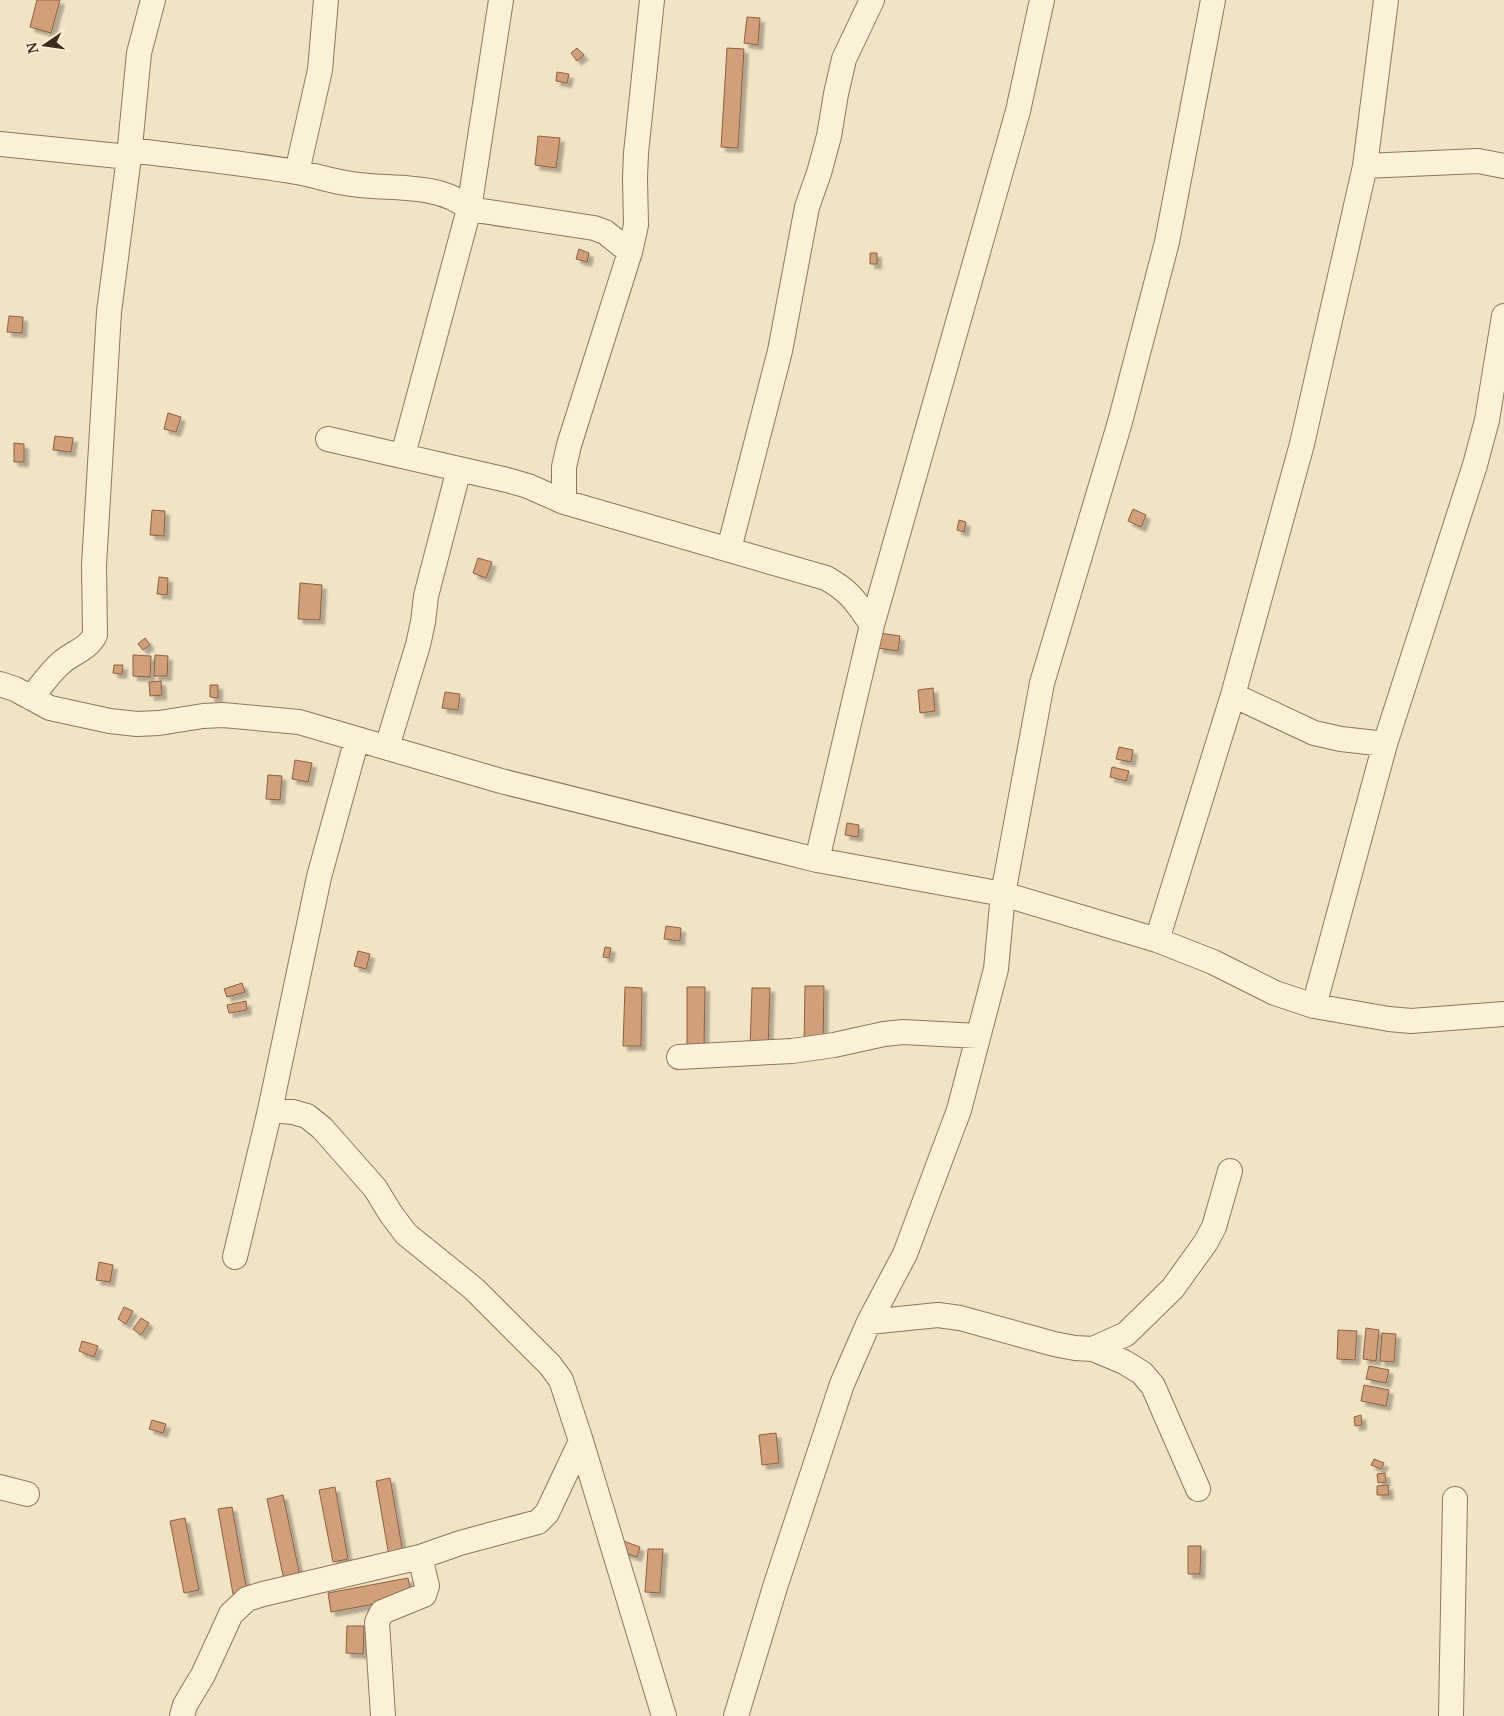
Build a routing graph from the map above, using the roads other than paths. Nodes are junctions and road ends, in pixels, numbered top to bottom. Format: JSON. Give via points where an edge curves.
{"nodes":[{"id":1,"x":153,"y":0,"type":"edge"},
{"id":2,"x":326,"y":0,"type":"edge"},
{"id":3,"x":501,"y":0,"type":"edge"},
{"id":4,"x":652,"y":0,"type":"edge"},
{"id":5,"x":872,"y":0,"type":"edge"},
{"id":6,"x":1042,"y":0,"type":"edge"},
{"id":7,"x":1213,"y":0,"type":"edge"},
{"id":8,"x":1386,"y":0,"type":"edge"},
{"id":9,"x":0,"y":144,"type":"edge"},
{"id":10,"x":129,"y":154,"type":"junction"},
{"id":11,"x":1365,"y":166,"type":"junction"},
{"id":12,"x":1504,"y":166,"type":"edge"},
{"id":13,"x":297,"y":172,"type":"junction"},
{"id":14,"x":469,"y":209,"type":"junction"},
{"id":15,"x":630,"y":252,"type":"junction"},
{"id":16,"x":1504,"y":316,"type":"edge"},
{"id":17,"x":1495,"y":420,"type":"edge"},
{"id":18,"x":328,"y":439,"type":"dead end"},
{"id":19,"x":403,"y":455,"type":"junction"},
{"id":20,"x":459,"y":469,"type":"junction"},
{"id":21,"x":564,"y":502,"type":"junction"},
{"id":22,"x":729,"y":549,"type":"junction"},
{"id":23,"x":872,"y":625,"type":"junction"},
{"id":24,"x":0,"y":684,"type":"edge"},
{"id":25,"x":1233,"y":695,"type":"junction"},
{"id":26,"x":31,"y":698,"type":"junction"},
{"id":27,"x":357,"y":739,"type":"junction"},
{"id":28,"x":1385,"y":744,"type":"junction"},
{"id":29,"x":387,"y":747,"type":"junction"},
{"id":30,"x":817,"y":860,"type":"junction"},
{"id":31,"x":1003,"y":894,"type":"junction"},
{"id":32,"x":1157,"y":940,"type":"junction"},
{"id":33,"x":1314,"y":1006,"type":"junction"},
{"id":34,"x":1504,"y":1014,"type":"edge"},
{"id":35,"x":978,"y":1036,"type":"junction"},
{"id":36,"x":679,"y":1057,"type":"dead end"},
{"id":37,"x":270,"y":1110,"type":"junction"},
{"id":38,"x":1230,"y":1172,"type":"dead end"},
{"id":39,"x":235,"y":1257,"type":"dead end"},
{"id":40,"x":869,"y":1322,"type":"junction"},
{"id":41,"x":1093,"y":1349,"type":"junction"},
{"id":42,"x":582,"y":1442,"type":"junction"},
{"id":43,"x":0,"y":1488,"type":"edge"},
{"id":44,"x":1198,"y":1489,"type":"dead end"},
{"id":45,"x":27,"y":1494,"type":"dead end"},
{"id":46,"x":1455,"y":1499,"type":"dead end"},
{"id":47,"x":420,"y":1557,"type":"junction"},
{"id":48,"x":182,"y":1716,"type":"edge"},
{"id":49,"x":383,"y":1716,"type":"edge"},
{"id":50,"x":664,"y":1716,"type":"edge"},
{"id":51,"x":736,"y":1716,"type":"edge"},
{"id":52,"x":1451,"y":1716,"type":"edge"}],
"edges":[{"from":1,"to":10,"type":"street","via":[[139,54]]},
{"from":2,"to":13,"type":"street","via":[[320,70]]},
{"from":3,"to":14,"type":"street"},
{"from":4,"to":15,"type":"street","via":[[636,153],[636,225]]},
{"from":5,"to":22,"type":"street","via":[[844,58],[829,136],[807,207],[780,351]]},
{"from":6,"to":23,"type":"street","via":[[1018,111]]},
{"from":7,"to":31,"type":"street","via":[[1167,242],[1120,422],[1042,682]]},
{"from":8,"to":11,"type":"street"},
{"from":9,"to":10,"type":"street"},
{"from":10,"to":13,"type":"street"},
{"from":10,"to":26,"type":"street","via":[[108,312],[94,565],[95,635],[90,644],[51,672]]},
{"from":11,"to":12,"type":"street","via":[[1478,161]]},
{"from":11,"to":25,"type":"street","via":[[1302,444]]},
{"from":13,"to":14,"type":"street","via":[[350,184],[414,188],[450,196]]},
{"from":14,"to":15,"type":"street","via":[[594,228],[606,232]]},
{"from":14,"to":19,"type":"street"},
{"from":15,"to":21,"type":"street","via":[[569,445],[564,467]]},
{"from":16,"to":17,"type":"street"},
{"from":17,"to":28,"type":"street","via":[[1472,475]]},
{"from":18,"to":19,"type":"street"},
{"from":19,"to":20,"type":"street"},
{"from":20,"to":21,"type":"street","via":[[528,486]]},
{"from":20,"to":29,"type":"street","via":[[426,596],[418,645]]},
{"from":21,"to":22,"type":"street"},
{"from":22,"to":23,"type":"street","via":[[826,578],[842,586]]},
{"from":23,"to":30,"type":"street"},
{"from":24,"to":26,"type":"street"},
{"from":25,"to":28,"type":"street","via":[[1314,733],[1341,740]]},
{"from":25,"to":32,"type":"street"},
{"from":26,"to":27,"type":"street","via":[[50,708],[110,721],[159,723],[223,715],[299,722]]},
{"from":27,"to":29,"type":"street"},
{"from":27,"to":37,"type":"street","via":[[319,877]]},
{"from":28,"to":33,"type":"street"},
{"from":29,"to":30,"type":"street","via":[[501,781]]},
{"from":30,"to":31,"type":"street"},
{"from":31,"to":32,"type":"street"},
{"from":31,"to":35,"type":"street","via":[[996,968]]},
{"from":32,"to":33,"type":"street","via":[[1213,962],[1274,993]]},
{"from":33,"to":34,"type":"street","via":[[1411,1021]]},
{"from":35,"to":36,"type":"street","via":[[894,1033],[792,1051]]},
{"from":35,"to":40,"type":"street","via":[[959,1110],[905,1254]]},
{"from":37,"to":39,"type":"street"},
{"from":37,"to":42,"type":"street","via":[[307,1116],[322,1128],[375,1188],[406,1234],[474,1289],[550,1365],[561,1380]]},
{"from":38,"to":41,"type":"street","via":[[1214,1226],[1173,1288],[1126,1334]]},
{"from":40,"to":41,"type":"street","via":[[938,1315],[1054,1344]]},
{"from":40,"to":51,"type":"street","via":[[842,1384]]},
{"from":41,"to":44,"type":"street","via":[[1142,1373],[1152,1386]]},
{"from":42,"to":47,"type":"street","via":[[547,1513],[538,1522]]},
{"from":42,"to":50,"type":"street"},
{"from":43,"to":45,"type":"street"},
{"from":46,"to":52,"type":"street"},
{"from":47,"to":48,"type":"street","via":[[247,1599],[231,1614]]},
{"from":47,"to":49,"type":"street","via":[[427,1586],[424,1595],[382,1612],[377,1622]]}]}
